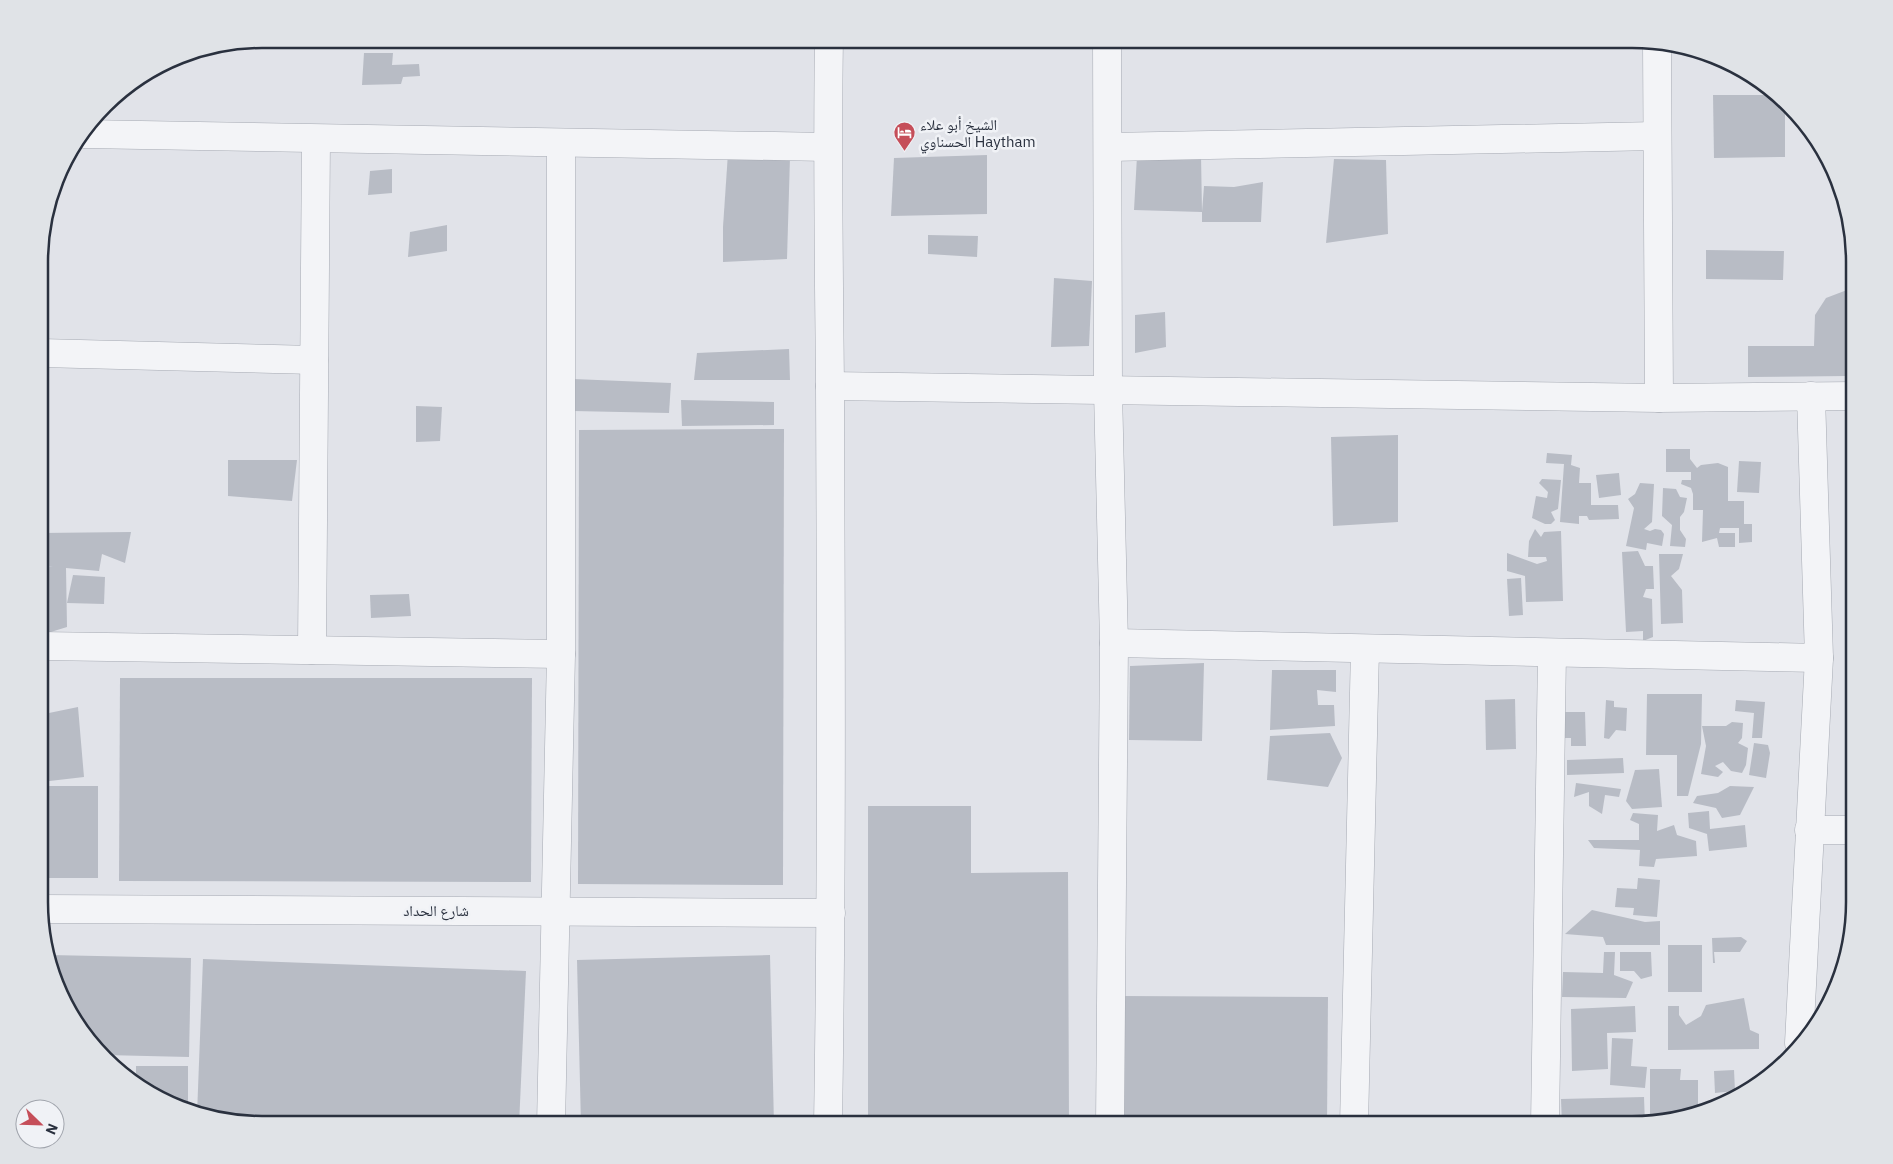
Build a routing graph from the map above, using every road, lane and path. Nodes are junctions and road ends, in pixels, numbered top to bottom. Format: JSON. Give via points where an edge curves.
{"nodes":[{"id":1,"x":828,"y":48,"type":"edge"},
{"id":2,"x":1107,"y":48,"type":"edge"},
{"id":3,"x":1657,"y":49,"type":"edge"},
{"id":4,"x":90,"y":134,"type":"edge"},
{"id":5,"x":1656,"y":136,"type":"junction"},
{"id":6,"x":316,"y":139,"type":"junction"},
{"id":7,"x":561,"y":144,"type":"junction"},
{"id":8,"x":827,"y":147,"type":"junction"},
{"id":9,"x":1109,"y":147,"type":"junction"},
{"id":10,"x":48,"y":353,"type":"edge"},
{"id":11,"x":314,"y":360,"type":"junction"},
{"id":12,"x":830,"y":386,"type":"junction"},
{"id":13,"x":1108,"y":391,"type":"junction"},
{"id":14,"x":1811,"y":396,"type":"junction"},
{"id":15,"x":1846,"y":396,"type":"edge"},
{"id":16,"x":1659,"y":398,"type":"junction"},
{"id":17,"x":1114,"y":643,"type":"junction"},
{"id":18,"x":48,"y":646,"type":"edge"},
{"id":19,"x":1365,"y":649,"type":"junction"},
{"id":20,"x":312,"y":650,"type":"junction"},
{"id":21,"x":1552,"y":653,"type":"junction"},
{"id":22,"x":560,"y":654,"type":"junction"},
{"id":23,"x":1819,"y":658,"type":"junction"},
{"id":24,"x":1809,"y":830,"type":"junction"},
{"id":25,"x":1846,"y":830,"type":"edge"},
{"id":26,"x":48,"y":909,"type":"edge"},
{"id":27,"x":556,"y":911,"type":"junction"},
{"id":28,"x":831,"y":913,"type":"junction"},
{"id":29,"x":1799,"y":1035,"type":"edge"},
{"id":30,"x":551,"y":1116,"type":"edge"},
{"id":31,"x":828,"y":1116,"type":"edge"},
{"id":32,"x":1110,"y":1116,"type":"edge"},
{"id":33,"x":1354,"y":1116,"type":"edge"},
{"id":34,"x":1545,"y":1116,"type":"edge"}],
"edges":[{"from":1,"to":8,"type":"street"},
{"from":2,"to":9,"type":"street"},
{"from":3,"to":5,"type":"street"},
{"from":4,"to":6,"type":"street"},
{"from":5,"to":9,"type":"street"},
{"from":5,"to":16,"type":"street"},
{"from":6,"to":7,"type":"street"},
{"from":6,"to":11,"type":"street"},
{"from":7,"to":8,"type":"street"},
{"from":7,"to":22,"type":"street"},
{"from":8,"to":12,"type":"street"},
{"from":9,"to":13,"type":"street"},
{"from":10,"to":11,"type":"street"},
{"from":11,"to":20,"type":"street"},
{"from":12,"to":13,"type":"street"},
{"from":12,"to":28,"type":"street"},
{"from":13,"to":16,"type":"street"},
{"from":13,"to":17,"type":"street"},
{"from":14,"to":15,"type":"street"},
{"from":14,"to":16,"type":"street"},
{"from":14,"to":23,"type":"street"},
{"from":17,"to":19,"type":"street"},
{"from":17,"to":32,"type":"street"},
{"from":18,"to":20,"type":"street"},
{"from":19,"to":21,"type":"street"},
{"from":19,"to":33,"type":"street"},
{"from":20,"to":22,"type":"street"},
{"from":21,"to":23,"type":"street"},
{"from":21,"to":34,"type":"street"},
{"from":22,"to":27,"type":"street"},
{"from":23,"to":24,"type":"street"},
{"from":24,"to":25,"type":"street"},
{"from":24,"to":29,"type":"street"},
{"from":26,"to":27,"type":"street","name":"شارع الحداد"},
{"from":27,"to":28,"type":"street","name":"شارع الحداد"},
{"from":27,"to":30,"type":"street"},
{"from":28,"to":31,"type":"street"}]}
